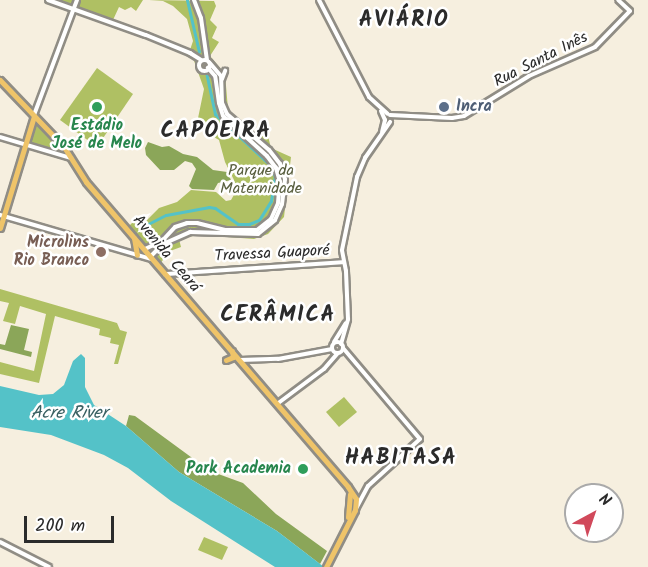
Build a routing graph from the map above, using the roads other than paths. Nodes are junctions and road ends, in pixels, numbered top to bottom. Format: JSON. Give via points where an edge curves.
{"nodes":[{"id":1,"x":48,"y":0,"type":"edge"},
{"id":2,"x":77,"y":0,"type":"edge"},
{"id":3,"x":194,"y":0,"type":"edge"},
{"id":4,"x":319,"y":0,"type":"edge"},
{"id":5,"x":618,"y":0,"type":"edge"},
{"id":6,"x":74,"y":8,"type":"junction"},
{"id":7,"x":201,"y":60,"type":"junction"},
{"id":8,"x":208,"y":61,"type":"junction"},
{"id":9,"x":208,"y":68,"type":"junction"},
{"id":10,"x":225,"y":70,"type":"dead end"},
{"id":11,"x":0,"y":80,"type":"edge"},
{"id":12,"x":222,"y":80,"type":"junction"},
{"id":13,"x":34,"y":116,"type":"junction"},
{"id":14,"x":388,"y":118,"type":"junction"},
{"id":15,"x":0,"y":137,"type":"edge"},
{"id":16,"x":24,"y":145,"type":"junction"},
{"id":17,"x":72,"y":158,"type":"junction"},
{"id":18,"x":2,"y":215,"type":"edge"},
{"id":19,"x":0,"y":228,"type":"edge"},
{"id":20,"x":169,"y":231,"type":"junction"},
{"id":21,"x":133,"y":236,"type":"junction"},
{"id":22,"x":174,"y":238,"type":"junction"},
{"id":23,"x":343,"y":247,"type":"junction"},
{"id":24,"x":145,"y":249,"type":"junction"},
{"id":25,"x":137,"y":255,"type":"junction"},
{"id":26,"x":150,"y":258,"type":"junction"},
{"id":27,"x":344,"y":262,"type":"junction"},
{"id":28,"x":333,"y":263,"type":"junction"},
{"id":29,"x":164,"y":274,"type":"junction"},
{"id":30,"x":347,"y":323,"type":"junction"},
{"id":31,"x":334,"y":342,"type":"junction"},
{"id":32,"x":342,"y":346,"type":"junction"},
{"id":33,"x":332,"y":349,"type":"junction"},
{"id":34,"x":232,"y":351,"type":"junction"},
{"id":35,"x":338,"y":353,"type":"junction"},
{"id":36,"x":226,"y":360,"type":"dead end"},
{"id":37,"x":240,"y":360,"type":"junction"},
{"id":38,"x":278,"y":404,"type":"junction"},
{"id":39,"x":348,"y":487,"type":"junction"},
{"id":40,"x":353,"y":506,"type":"junction"},
{"id":41,"x":0,"y":542,"type":"edge"},
{"id":42,"x":49,"y":567,"type":"edge"},
{"id":43,"x":325,"y":567,"type":"edge"}],
"edges":[{"from":1,"to":6,"type":"street"},
{"from":2,"to":6,"type":"street"},
{"from":3,"to":8,"type":"street"},
{"from":4,"to":14,"type":"street","via":[[369,98]]},
{"from":5,"to":14,"type":"street","name":"Rua Santa Inês","via":[[630,11],[595,47],[529,76],[464,116]]},
{"from":6,"to":7,"type":"street"},
{"from":6,"to":13,"type":"street"},
{"from":7,"to":8,"type":"street"},
{"from":7,"to":9,"type":"street","via":[[200,68]]},
{"from":8,"to":9,"type":"street"},
{"from":8,"to":12,"type":"street"},
{"from":9,"to":20,"type":"street","via":[[215,76],[224,116],[276,168],[280,183],[278,203],[267,223],[252,232],[193,222]]},
{"from":10,"to":12,"type":"street"},
{"from":11,"to":13,"type":"main road","name":"Avenida Ceará"},
{"from":12,"to":22,"type":"street","via":[[222,103],[227,114],[280,164],[285,179],[282,204],[275,220],[258,234],[196,231]]},
{"from":13,"to":16,"type":"main road"},
{"from":13,"to":17,"type":"main road","name":"Avenida Ceará"},
{"from":14,"to":23,"type":"street","via":[[359,170]]},
{"from":15,"to":16,"type":"street"},
{"from":16,"to":17,"type":"street"},
{"from":16,"to":18,"type":"main road"},
{"from":17,"to":21,"type":"main road","name":"Avenida Ceará","via":[[86,182]]},
{"from":18,"to":19,"type":"main road"},
{"from":18,"to":25,"type":"street"},
{"from":20,"to":22,"type":"street"},
{"from":20,"to":24,"type":"street","via":[[162,241]]},
{"from":21,"to":24,"type":"main road","name":"Avenida Ceará"},
{"from":21,"to":25,"type":"main road"},
{"from":22,"to":26,"type":"street"},
{"from":23,"to":27,"type":"street"},
{"from":23,"to":28,"type":"street","via":[[340,258]]},
{"from":24,"to":26,"type":"main road","name":"Avenida Ceará"},
{"from":25,"to":26,"type":"street"},
{"from":26,"to":29,"type":"main road","name":"Avenida Ceará"},
{"from":27,"to":28,"type":"street","name":"Travessa Guaporé"},
{"from":27,"to":30,"type":"street"},
{"from":28,"to":29,"type":"street","name":"Travessa Guaporé"},
{"from":29,"to":34,"type":"main road","name":"Avenida Ceará"},
{"from":30,"to":31,"type":"street"},
{"from":30,"to":32,"type":"street"},
{"from":31,"to":32,"type":"street"},
{"from":31,"to":33,"type":"street"},
{"from":32,"to":35,"type":"street"},
{"from":32,"to":40,"type":"street","via":[[420,438],[368,486]]},
{"from":33,"to":35,"type":"street"},
{"from":33,"to":37,"type":"street","via":[[295,357]]},
{"from":34,"to":36,"type":"main road","via":[[233,357]]},
{"from":34,"to":37,"type":"main road","name":"Avenida Ceará"},
{"from":35,"to":38,"type":"street","via":[[324,369]]},
{"from":37,"to":38,"type":"main road","name":"Avenida Ceará"},
{"from":38,"to":39,"type":"main road","name":"Avenida Ceará"},
{"from":39,"to":40,"type":"main road"},
{"from":39,"to":40,"type":"main road","via":[[356,499]]},
{"from":40,"to":43,"type":"main road"},
{"from":41,"to":42,"type":"street"}]}
